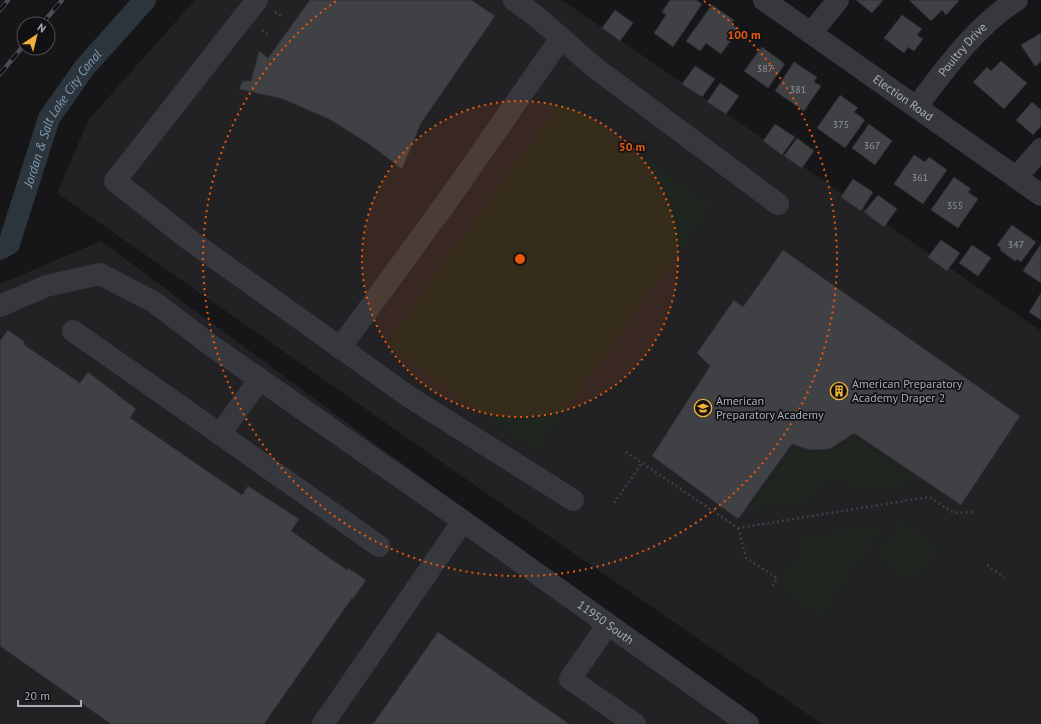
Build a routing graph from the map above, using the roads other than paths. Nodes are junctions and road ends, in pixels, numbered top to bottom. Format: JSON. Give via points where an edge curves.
{"nodes":[{"id":1,"x":257,"y":0,"type":"edge"},
{"id":2,"x":514,"y":0,"type":"edge"},
{"id":3,"x":764,"y":0,"type":"edge"},
{"id":4,"x":838,"y":0,"type":"edge"},
{"id":5,"x":1017,"y":0,"type":"edge"},
{"id":6,"x":811,"y":33,"type":"junction"},
{"id":7,"x":561,"y":38,"type":"junction"},
{"id":8,"x":916,"y":107,"type":"junction"},
{"id":9,"x":1041,"y":149,"type":"edge"},
{"id":10,"x":1016,"y":178,"type":"junction"},
{"id":11,"x":1041,"y":195,"type":"edge"},
{"id":12,"x":778,"y":204,"type":"dead end"},
{"id":13,"x":0,"y":306,"type":"edge"},
{"id":14,"x":73,"y":331,"type":"dead end"},
{"id":15,"x":340,"y":348,"type":"junction"},
{"id":16,"x":260,"y":379,"type":"junction"},
{"id":17,"x":220,"y":434,"type":"junction"},
{"id":18,"x":573,"y":500,"type":"dead end"},
{"id":19,"x":463,"y":521,"type":"junction"},
{"id":20,"x":379,"y":546,"type":"dead end"},
{"id":21,"x":608,"y":624,"type":"junction"},
{"id":22,"x":323,"y":724,"type":"edge"},
{"id":23,"x":635,"y":724,"type":"edge"},
{"id":24,"x":748,"y":724,"type":"edge"}],
"edges":[{"from":1,"to":15,"type":"street","via":[[115,181],[191,241]]},
{"from":2,"to":7,"type":"street"},
{"from":3,"to":6,"type":"street","name":"Election Road"},
{"from":4,"to":6,"type":"street"},
{"from":5,"to":8,"type":"street","name":"Poultry Drive","via":[[966,43]]},
{"from":6,"to":8,"type":"street","name":"Election Road"},
{"from":7,"to":12,"type":"street","via":[[594,67]]},
{"from":7,"to":15,"type":"street","via":[[453,193]]},
{"from":8,"to":10,"type":"street","name":"Election Road"},
{"from":9,"to":10,"type":"street"},
{"from":10,"to":11,"type":"street","name":"Election Road"},
{"from":13,"to":16,"type":"street","name":"11950 South","via":[[46,286],[100,274],[154,302]]},
{"from":14,"to":17,"type":"street"},
{"from":15,"to":18,"type":"street","via":[[408,396]]},
{"from":16,"to":17,"type":"street"},
{"from":16,"to":19,"type":"street","name":"11950 South"},
{"from":17,"to":20,"type":"street"},
{"from":19,"to":21,"type":"street","name":"11950 South"},
{"from":19,"to":22,"type":"street"},
{"from":21,"to":23,"type":"street","via":[[570,679]]},
{"from":21,"to":24,"type":"street","name":"11950 South"}]}
